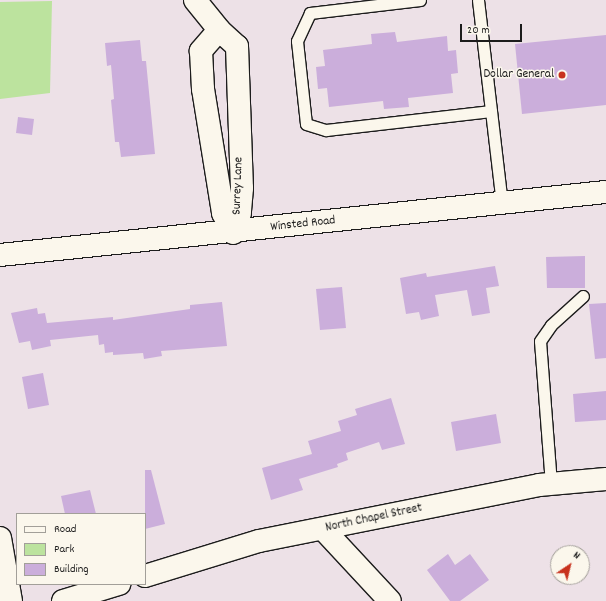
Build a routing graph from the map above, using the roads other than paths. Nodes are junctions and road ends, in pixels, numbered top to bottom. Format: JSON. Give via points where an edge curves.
{"nodes":[{"id":1,"x":195,"y":0,"type":"edge"},
{"id":2,"x":420,"y":0,"type":"edge"},
{"id":3,"x":478,"y":0,"type":"edge"},
{"id":4,"x":219,"y":30,"type":"junction"},
{"id":5,"x":491,"y":111,"type":"junction"},
{"id":6,"x":606,"y":192,"type":"edge"},
{"id":7,"x":502,"y":203,"type":"junction"},
{"id":8,"x":233,"y":233,"type":"junction"},
{"id":9,"x":0,"y":255,"type":"edge"},
{"id":10,"x":584,"y":296,"type":"dead end"},
{"id":11,"x":606,"y":479,"type":"edge"},
{"id":12,"x":551,"y":484,"type":"junction"},
{"id":13,"x":323,"y":529,"type":"junction"},
{"id":14,"x":0,"y":538,"type":"edge"},
{"id":15,"x":146,"y":576,"type":"edge"},
{"id":16,"x":116,"y":585,"type":"edge"},
{"id":17,"x":11,"y":601,"type":"edge"},
{"id":18,"x":63,"y":601,"type":"edge"},
{"id":19,"x":390,"y":601,"type":"edge"}],
"edges":[{"from":1,"to":4,"type":"street","name":"Surrey Lane"},
{"from":2,"to":5,"type":"lane","via":[[310,13],[297,40],[306,124],[326,130]]},
{"from":3,"to":5,"type":"lane"},
{"from":4,"to":8,"type":"street","name":"Surrey Lane","via":[[237,46],[242,188],[240,213]]},
{"from":4,"to":8,"type":"street","name":"Surrey Lane","via":[[201,52],[203,89],[223,213]]},
{"from":5,"to":7,"type":"lane"},
{"from":6,"to":7,"type":"street","name":"Winsted Road"},
{"from":7,"to":8,"type":"street","name":"Winsted Road"},
{"from":8,"to":9,"type":"street","name":"Winsted Road"},
{"from":10,"to":12,"type":"lane","via":[[551,324],[540,341]]},
{"from":11,"to":12,"type":"street","name":"North Chapel Street"},
{"from":12,"to":13,"type":"street","name":"North Chapel Street"},
{"from":13,"to":15,"type":"street","name":"North Chapel Street","via":[[258,541]]},
{"from":13,"to":19,"type":"street"},
{"from":14,"to":17,"type":"street"},
{"from":16,"to":18,"type":"street"}]}
